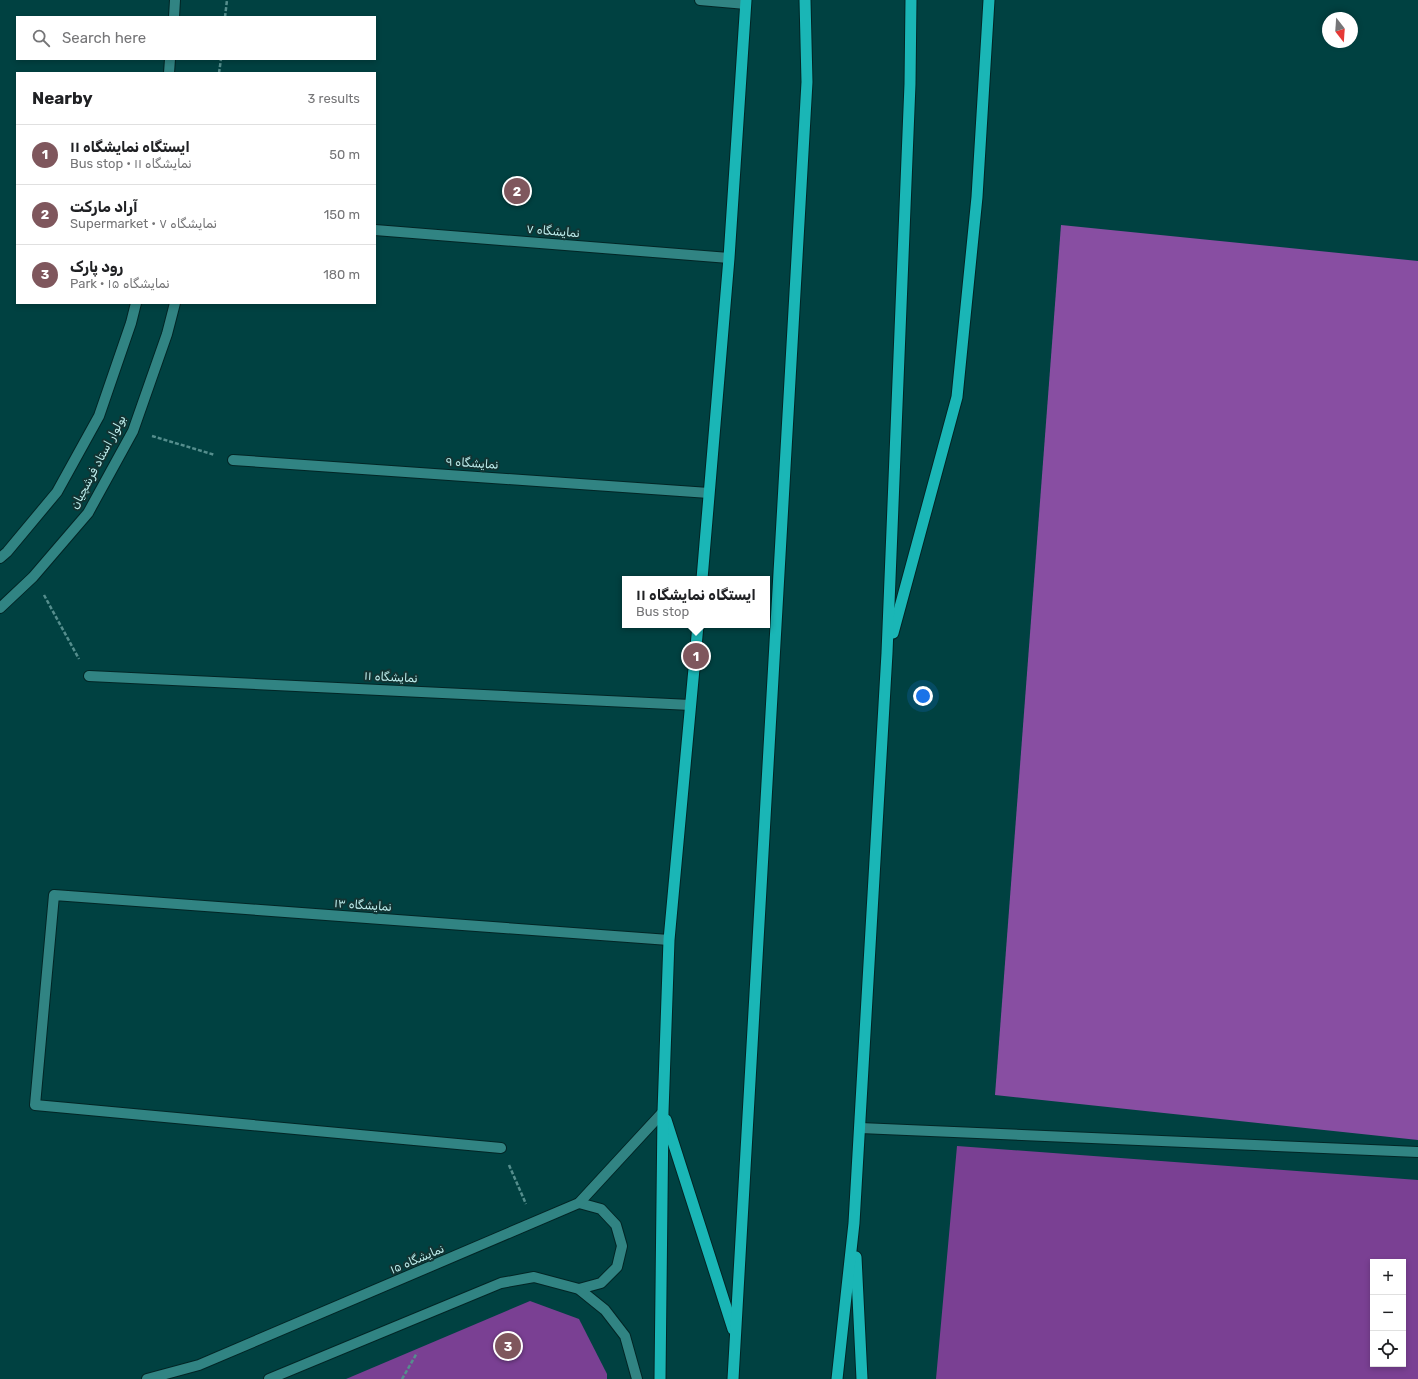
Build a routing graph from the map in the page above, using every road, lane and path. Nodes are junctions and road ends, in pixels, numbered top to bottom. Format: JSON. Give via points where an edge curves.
{"nodes":[{"id":1,"x":175,"y":0,"type":"edge"},
{"id":2,"x":227,"y":0,"type":"edge"},
{"id":3,"x":700,"y":0,"type":"edge"},
{"id":4,"x":805,"y":0,"type":"edge"},
{"id":5,"x":911,"y":0,"type":"edge"},
{"id":6,"x":989,"y":0,"type":"edge"},
{"id":7,"x":746,"y":2,"type":"edge"},
{"id":8,"x":174,"y":16,"type":"edge"},
{"id":9,"x":225,"y":16,"type":"edge"},
{"id":10,"x":170,"y":60,"type":"edge"},
{"id":11,"x":221,"y":60,"type":"edge"},
{"id":12,"x":169,"y":72,"type":"edge"},
{"id":13,"x":219,"y":72,"type":"edge"},
{"id":14,"x":376,"y":230,"type":"edge"},
{"id":15,"x":728,"y":258,"type":"junction"},
{"id":16,"x":136,"y":304,"type":"edge"},
{"id":17,"x":175,"y":304,"type":"edge"},
{"id":18,"x":133,"y":431,"type":"junction"},
{"id":19,"x":233,"y":460,"type":"joint"},
{"id":20,"x":709,"y":493,"type":"junction"},
{"id":21,"x":0,"y":558,"type":"edge"},
{"id":22,"x":702,"y":576,"type":"edge"},
{"id":23,"x":34,"y":577,"type":"junction"},
{"id":24,"x":0,"y":608,"type":"edge"},
{"id":25,"x":698,"y":628,"type":"edge"},
{"id":26,"x":887,"y":653,"type":"junction"},
{"id":27,"x":89,"y":676,"type":"joint"},
{"id":28,"x":692,"y":705,"type":"junction"},
{"id":29,"x":669,"y":940,"type":"junction"},
{"id":30,"x":663,"y":1112,"type":"junction"},
{"id":31,"x":860,"y":1128,"type":"junction"},
{"id":32,"x":501,"y":1148,"type":"joint"},
{"id":33,"x":1418,"y":1152,"type":"edge"},
{"id":34,"x":580,"y":1203,"type":"junction"},
{"id":35,"x":535,"y":1223,"type":"junction"},
{"id":36,"x":854,"y":1223,"type":"junction"},
{"id":37,"x":579,"y":1289,"type":"junction"},
{"id":38,"x":735,"y":1335,"type":"junction"},
{"id":39,"x":417,"y":1353,"type":"dead end"},
{"id":40,"x":147,"y":1379,"type":"edge"},
{"id":41,"x":269,"y":1379,"type":"edge"},
{"id":42,"x":402,"y":1379,"type":"edge"},
{"id":43,"x":637,"y":1379,"type":"edge"},
{"id":44,"x":660,"y":1379,"type":"edge"},
{"id":45,"x":733,"y":1379,"type":"edge"},
{"id":46,"x":836,"y":1379,"type":"edge"},
{"id":47,"x":862,"y":1379,"type":"edge"}],
"edges":[{"from":1,"to":8,"type":"street"},
{"from":2,"to":9,"type":"path"},
{"from":3,"to":7,"type":"street"},
{"from":4,"to":38,"type":"highway","via":[[806,82]]},
{"from":5,"to":26,"type":"highway","via":[[910,84]]},
{"from":6,"to":26,"type":"highway","via":[[977,197],[957,397]]},
{"from":7,"to":15,"type":"highway"},
{"from":10,"to":12,"type":"street"},
{"from":11,"to":13,"type":"path"},
{"from":14,"to":15,"type":"street","name":"نمایشگاه ۷"},
{"from":15,"to":20,"type":"highway"},
{"from":16,"to":21,"type":"street","name":"بولوار استاد فرشچیان","via":[[99,416],[57,492]]},
{"from":17,"to":18,"type":"street","name":"بولوار استاد فرشچیان","via":[[167,334]]},
{"from":18,"to":19,"type":"path"},
{"from":18,"to":23,"type":"street","name":"بولوار استاد فرشچیان","via":[[88,513]]},
{"from":19,"to":20,"type":"street","name":"نمایشگاه ۹"},
{"from":20,"to":22,"type":"highway"},
{"from":23,"to":24,"type":"street","name":"بولوار استاد فرشچیان"},
{"from":23,"to":27,"type":"path"},
{"from":25,"to":28,"type":"highway"},
{"from":26,"to":31,"type":"highway"},
{"from":27,"to":28,"type":"street","name":"نمایشگاه ۱۱"},
{"from":28,"to":29,"type":"highway"},
{"from":29,"to":30,"type":"highway"},
{"from":29,"to":32,"type":"street","name":"نمایشگاه ۱۳","via":[[54,895],[35,1105]]},
{"from":30,"to":34,"type":"street","name":"نمایشگاه ۱۵"},
{"from":30,"to":38,"type":"highway"},
{"from":30,"to":44,"type":"highway"},
{"from":31,"to":33,"type":"street"},
{"from":31,"to":36,"type":"highway"},
{"from":32,"to":35,"type":"path"},
{"from":34,"to":35,"type":"street","name":"نمایشگاه ۱۵"},
{"from":34,"to":37,"type":"street","via":[[601,1209],[606,1214],[616,1225],[622,1246],[617,1268],[601,1283]]},
{"from":35,"to":40,"type":"street","name":"نمایشگاه ۱۵","via":[[199,1365]]},
{"from":36,"to":46,"type":"highway"},
{"from":36,"to":47,"type":"highway"},
{"from":37,"to":41,"type":"street","via":[[534,1277],[501,1283]]},
{"from":37,"to":43,"type":"street","via":[[605,1310],[625,1336]]},
{"from":38,"to":45,"type":"highway"},
{"from":39,"to":42,"type":"path"}]}
